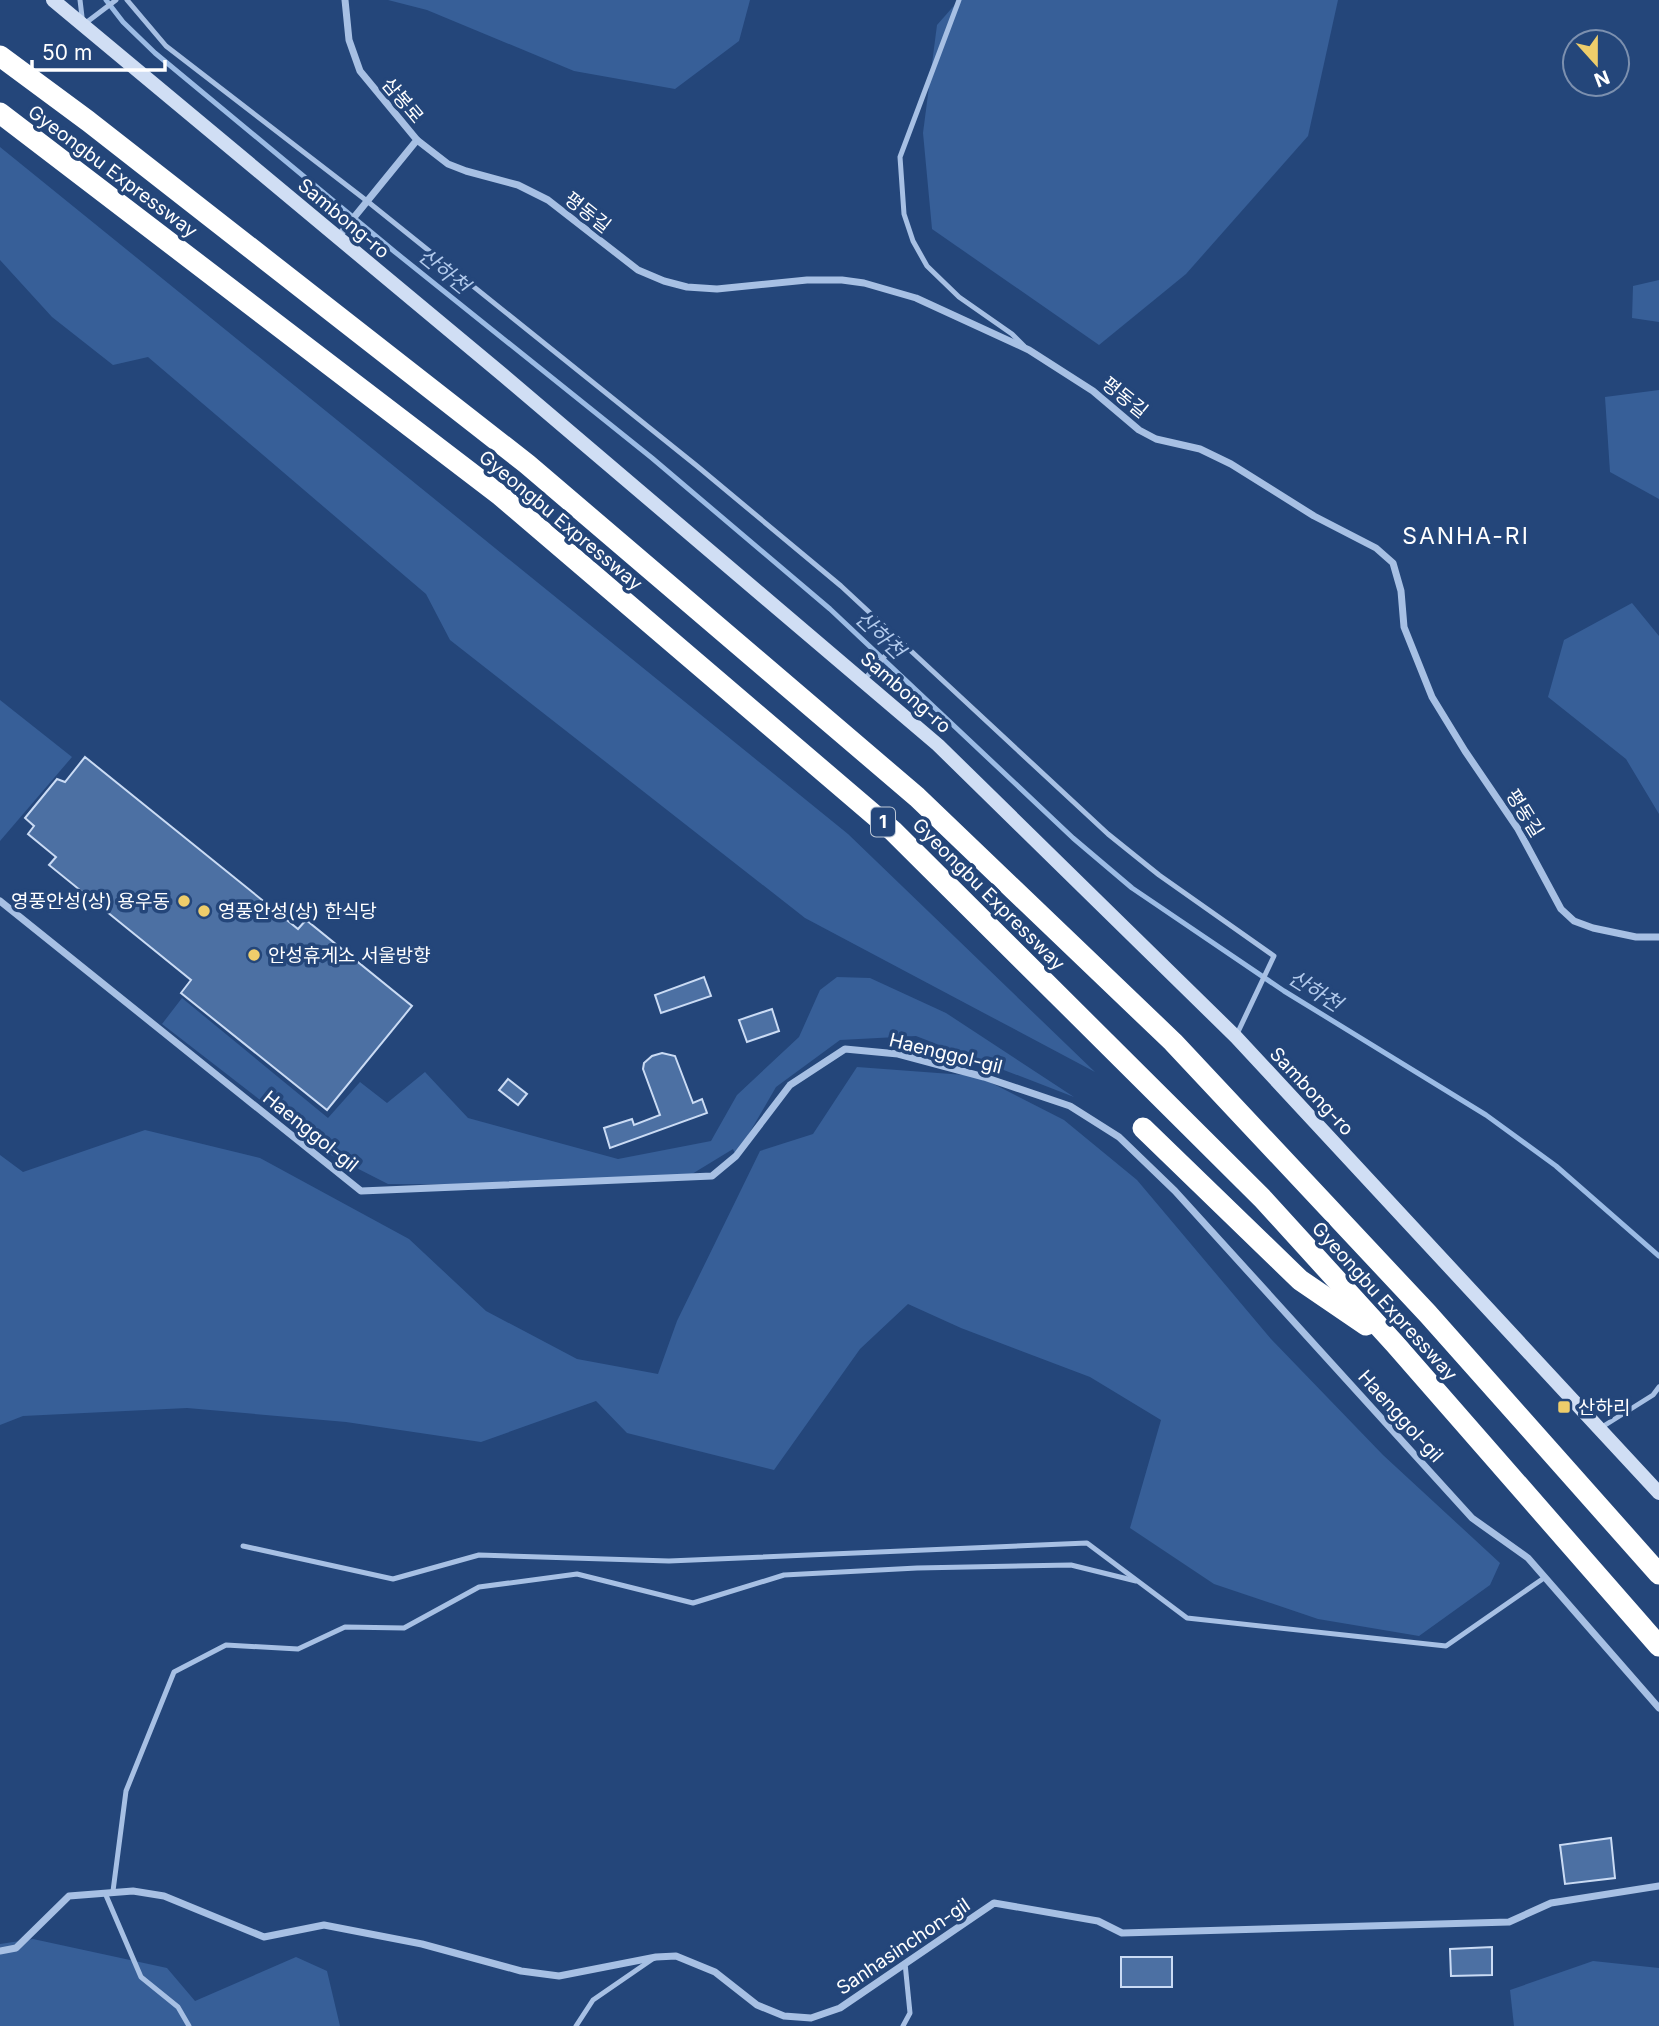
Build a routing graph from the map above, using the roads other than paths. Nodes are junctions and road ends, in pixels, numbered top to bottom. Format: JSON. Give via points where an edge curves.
{"nodes":[{"id":1,"x":52,"y":0,"type":"edge"},
{"id":2,"x":80,"y":0,"type":"edge"},
{"id":3,"x":116,"y":0,"type":"edge"},
{"id":4,"x":127,"y":0,"type":"edge"},
{"id":5,"x":345,"y":0,"type":"edge"},
{"id":6,"x":959,"y":0,"type":"edge"},
{"id":7,"x":83,"y":25,"type":"junction"},
{"id":8,"x":0,"y":56,"type":"edge"},
{"id":9,"x":0,"y":113,"type":"edge"},
{"id":10,"x":417,"y":140,"type":"junction"},
{"id":11,"x":367,"y":201,"type":"junction"},
{"id":12,"x":338,"y":237,"type":"junction"},
{"id":13,"x":1029,"y":350,"type":"junction"},
{"id":14,"x":899,"y":640,"type":"junction"},
{"id":15,"x":863,"y":681,"type":"junction"},
{"id":16,"x":0,"y":901,"type":"edge"},
{"id":17,"x":1659,"y":937,"type":"edge"},
{"id":18,"x":1236,"y":1037,"type":"junction"},
{"id":19,"x":1143,"y":1128,"type":"dead end"},
{"id":20,"x":1395,"y":1344,"type":"junction"},
{"id":21,"x":1659,"y":1387,"type":"edge"},
{"id":22,"x":1599,"y":1429,"type":"junction"},
{"id":23,"x":1659,"y":1493,"type":"edge"},
{"id":24,"x":243,"y":1546,"type":"dead end"},
{"id":25,"x":1659,"y":1574,"type":"edge"},
{"id":26,"x":1544,"y":1578,"type":"junction"},
{"id":27,"x":1139,"y":1582,"type":"junction"},
{"id":28,"x":1659,"y":1646,"type":"edge"},
{"id":29,"x":1659,"y":1708,"type":"edge"},
{"id":30,"x":1659,"y":1886,"type":"edge"},
{"id":31,"x":109,"y":1892,"type":"junction"},
{"id":32,"x":0,"y":1951,"type":"edge"},
{"id":33,"x":656,"y":1957,"type":"junction"},
{"id":34,"x":905,"y":1963,"type":"junction"},
{"id":35,"x":189,"y":2026,"type":"edge"},
{"id":36,"x":576,"y":2026,"type":"edge"},
{"id":37,"x":903,"y":2026,"type":"edge"}],
"edges":[{"from":1,"to":7,"type":"main road","name":"Sambong-ro"},
{"from":2,"to":7,"type":"lane"},
{"from":3,"to":7,"type":"lane"},
{"from":4,"to":11,"type":"lane","via":[[166,46]]},
{"from":5,"to":10,"type":"street","name":"삼봉로","via":[[349,40],[360,71]]},
{"from":6,"to":13,"type":"lane","via":[[901,158],[904,214],[927,266],[959,297]]},
{"from":7,"to":12,"type":"main road","name":"Sambong-ro"},
{"from":8,"to":25,"type":"highway","name":"Gyeongbu Expressway","number":"1","via":[[527,464],[917,797],[1173,1042],[1428,1314]]},
{"from":9,"to":20,"type":"highway","name":"Gyeongbu Expressway","number":"1","via":[[501,496],[893,831],[1262,1198]]},
{"from":10,"to":11,"type":"street","name":"삼봉로"},
{"from":10,"to":13,"type":"street","name":"평동길","via":[[448,164],[518,185],[548,200],[638,270],[664,281],[717,289],[807,280],[864,283],[916,298]]},
{"from":11,"to":12,"type":"street","name":"삼봉로"},
{"from":11,"to":14,"type":"lane","via":[[697,466]]},
{"from":12,"to":15,"type":"main road","name":"Sambong-ro"},
{"from":13,"to":17,"type":"street","name":"평동길","via":[[1093,391],[1139,430],[1231,464],[1376,548],[1393,563],[1404,627],[1432,697],[1518,829],[1562,909],[1574,921],[1593,928]]},
{"from":14,"to":15,"type":"lane"},
{"from":14,"to":18,"type":"lane","via":[[1108,834],[1274,956]]},
{"from":15,"to":18,"type":"main road","name":"Sambong-ro","via":[[938,745]]},
{"from":16,"to":26,"type":"street","name":"Haenggol-gil","via":[[361,1191],[712,1176],[736,1156],[790,1084],[845,1049],[898,1054],[1070,1106],[1119,1137],[1175,1191],[1472,1518],[1528,1558]]},
{"from":18,"to":22,"type":"main road","name":"Sambong-ro"},
{"from":19,"to":20,"type":"highway","via":[[1300,1280]]},
{"from":20,"to":28,"type":"highway","name":"Gyeongbu Expressway","number":"1"},
{"from":21,"to":22,"type":"lane"},
{"from":22,"to":23,"type":"main road","name":"Sambong-ro"},
{"from":24,"to":27,"type":"lane","via":[[393,1579],[479,1555],[669,1561],[1087,1543]]},
{"from":26,"to":27,"type":"lane","via":[[1446,1646],[1187,1618]]},
{"from":26,"to":29,"type":"street","name":"Haenggol-gil"},
{"from":27,"to":31,"type":"lane","via":[[1072,1565],[917,1568],[784,1575],[693,1603],[577,1574],[479,1587],[404,1628],[345,1627],[299,1649],[226,1645],[174,1672],[126,1791]]},
{"from":30,"to":34,"type":"street","name":"Sanhasinchon-gil","via":[[1551,1903],[1509,1922],[1136,1933],[1122,1933],[1098,1921],[994,1903]]},
{"from":31,"to":32,"type":"street","name":"Sanhasinchon-gil","via":[[69,1896],[16,1948]]},
{"from":31,"to":33,"type":"street","name":"Sanhasinchon-gil","via":[[164,1896],[264,1937],[324,1925],[559,1976]]},
{"from":31,"to":35,"type":"lane","via":[[141,1977],[178,2007]]},
{"from":33,"to":34,"type":"street","name":"Sanhasinchon-gil","via":[[676,1956],[715,1972],[757,2006],[784,2016],[811,2018],[840,2008]]},
{"from":33,"to":36,"type":"lane","via":[[593,2000]]},
{"from":34,"to":37,"type":"lane","via":[[910,2013]]}]}
